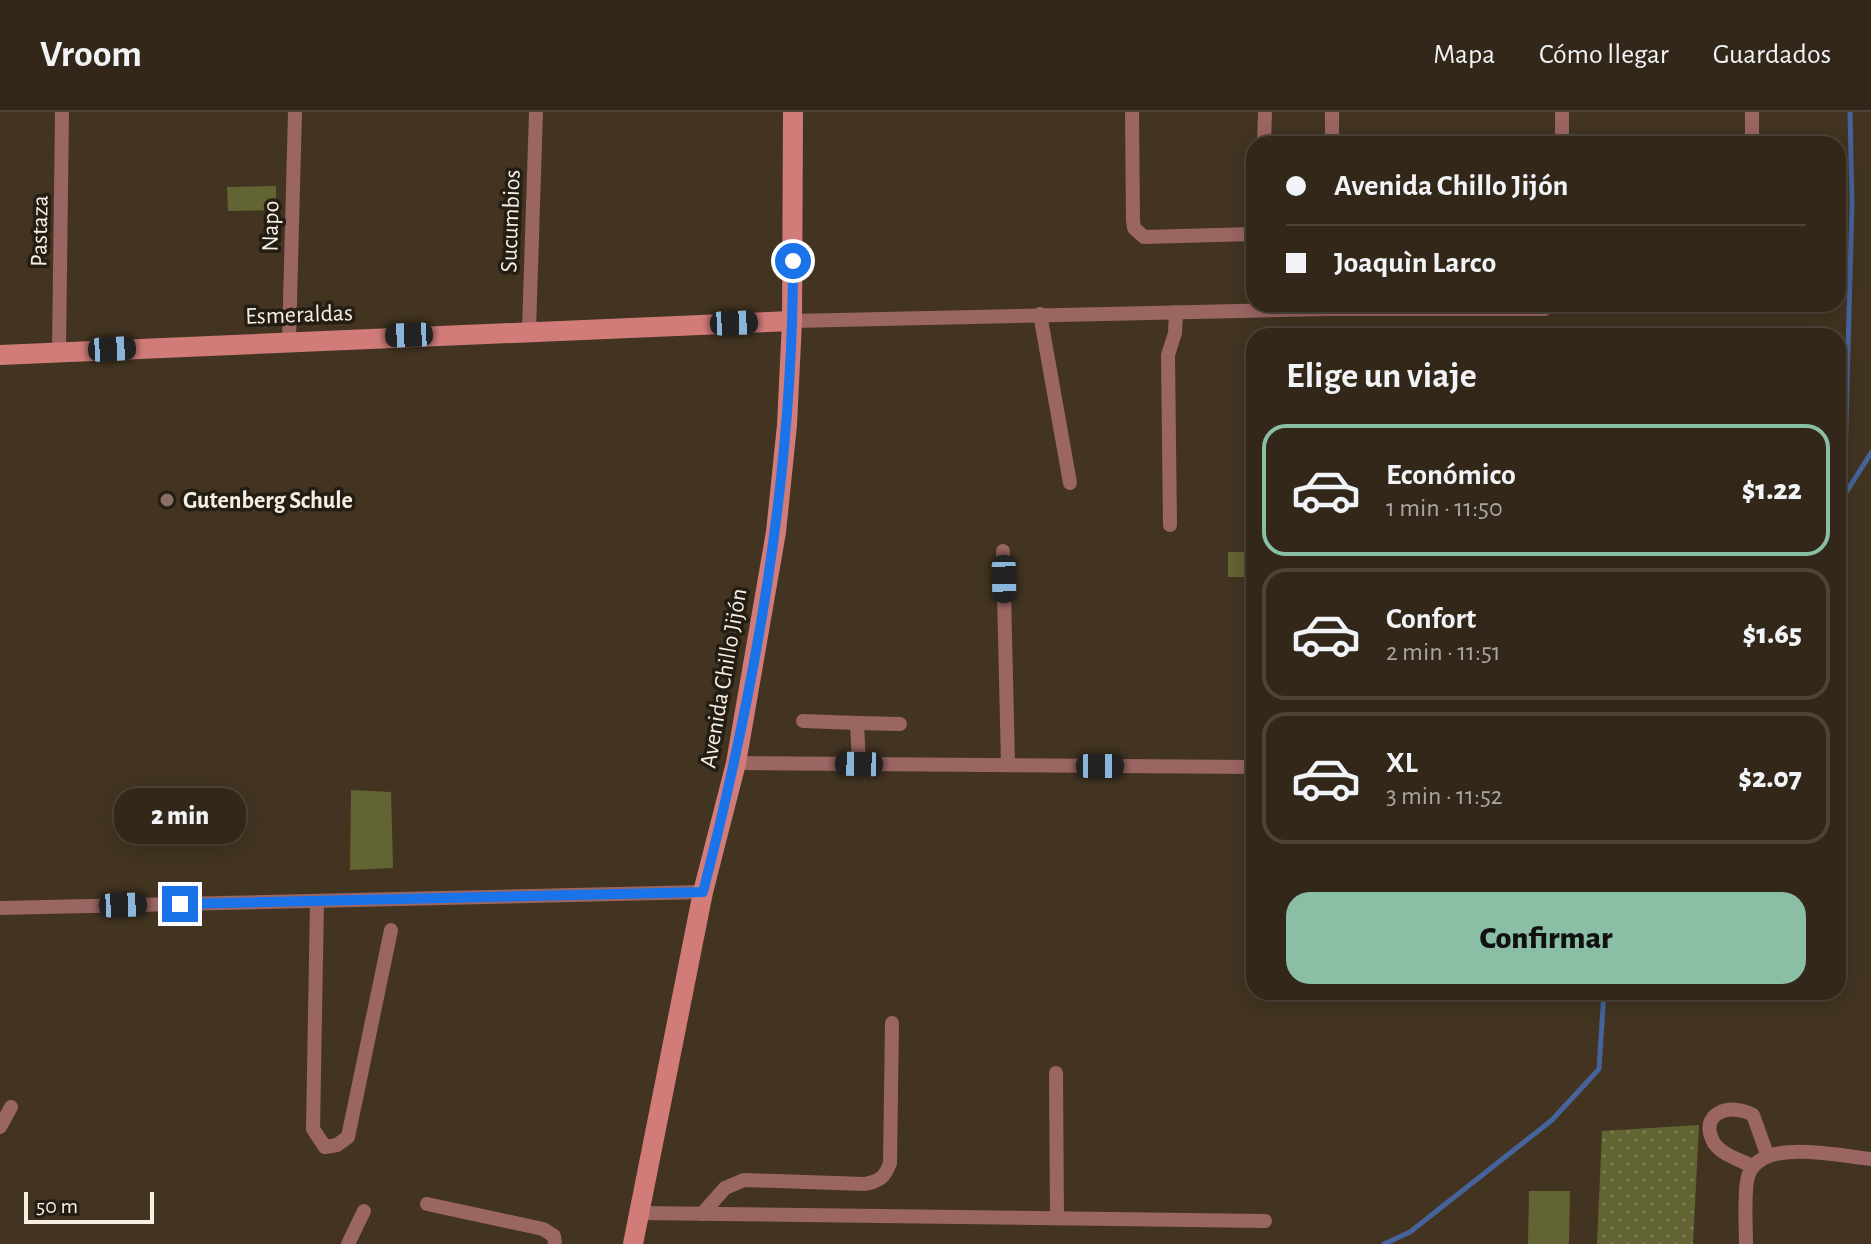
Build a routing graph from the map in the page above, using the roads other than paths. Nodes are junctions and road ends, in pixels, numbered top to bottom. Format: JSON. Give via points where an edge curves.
{"nodes":[{"id":1,"x":62,"y":112,"type":"edge"},
{"id":2,"x":295,"y":112,"type":"edge"},
{"id":3,"x":536,"y":112,"type":"edge"},
{"id":4,"x":793,"y":112,"type":"edge"},
{"id":5,"x":1132,"y":112,"type":"edge"},
{"id":6,"x":1265,"y":112,"type":"edge"},
{"id":7,"x":1332,"y":112,"type":"edge"},
{"id":8,"x":1562,"y":112,"type":"edge"},
{"id":9,"x":1752,"y":112,"type":"edge"},
{"id":10,"x":1264,"y":136,"type":"edge"},
{"id":11,"x":1332,"y":136,"type":"edge"},
{"id":12,"x":1562,"y":136,"type":"edge"},
{"id":13,"x":1752,"y":136,"type":"edge"},
{"id":14,"x":1246,"y":234,"type":"edge"},
{"id":15,"x":1246,"y":309,"type":"edge"},
{"id":16,"x":1176,"y":312,"type":"junction"},
{"id":17,"x":1040,"y":314,"type":"junction"},
{"id":18,"x":792,"y":321,"type":"junction"},
{"id":19,"x":529,"y":331,"type":"junction"},
{"id":20,"x":289,"y":340,"type":"junction"},
{"id":21,"x":59,"y":351,"type":"junction"},
{"id":22,"x":0,"y":355,"type":"edge"},
{"id":23,"x":1070,"y":483,"type":"dead end"},
{"id":24,"x":1170,"y":525,"type":"dead end"},
{"id":25,"x":1003,"y":551,"type":"dead end"},
{"id":26,"x":803,"y":721,"type":"dead end"},
{"id":27,"x":857,"y":723,"type":"junction"},
{"id":28,"x":900,"y":724,"type":"dead end"},
{"id":29,"x":736,"y":763,"type":"junction"},
{"id":30,"x":859,"y":764,"type":"junction"},
{"id":31,"x":1008,"y":764,"type":"junction"},
{"id":32,"x":1246,"y":767,"type":"edge"},
{"id":33,"x":703,"y":892,"type":"junction"},
{"id":34,"x":317,"y":901,"type":"junction"},
{"id":35,"x":0,"y":908,"type":"edge"},
{"id":36,"x":391,"y":930,"type":"dead end"},
{"id":37,"x":892,"y":1023,"type":"dead end"},
{"id":38,"x":1056,"y":1073,"type":"dead end"},
{"id":39,"x":11,"y":1107,"type":"dead end"},
{"id":40,"x":0,"y":1127,"type":"edge"},
{"id":41,"x":1772,"y":1153,"type":"junction"},
{"id":42,"x":1871,"y":1159,"type":"edge"},
{"id":43,"x":1752,"y":1166,"type":"junction"},
{"id":44,"x":427,"y":1204,"type":"dead end"},
{"id":45,"x":364,"y":1211,"type":"dead end"},
{"id":46,"x":639,"y":1213,"type":"junction"},
{"id":47,"x":702,"y":1214,"type":"junction"},
{"id":48,"x":1057,"y":1218,"type":"junction"},
{"id":49,"x":1265,"y":1221,"type":"dead end"},
{"id":50,"x":348,"y":1244,"type":"edge"},
{"id":51,"x":555,"y":1244,"type":"edge"},
{"id":52,"x":633,"y":1244,"type":"edge"},
{"id":53,"x":1746,"y":1244,"type":"edge"}],
"edges":[{"from":1,"to":21,"type":"street","name":"Pastaza"},
{"from":2,"to":20,"type":"street","name":"Napo"},
{"from":3,"to":19,"type":"street","name":"Sucumbios"},
{"from":4,"to":18,"type":"street","name":"Avenida Chillo Jijón"},
{"from":5,"to":14,"type":"street","via":[[1133,220],[1139,234]]},
{"from":6,"to":10,"type":"street"},
{"from":7,"to":11,"type":"street"},
{"from":8,"to":12,"type":"street"},
{"from":9,"to":13,"type":"street"},
{"from":15,"to":16,"type":"street"},
{"from":16,"to":17,"type":"street"},
{"from":16,"to":24,"type":"street","via":[[1168,355]]},
{"from":17,"to":18,"type":"street"},
{"from":17,"to":23,"type":"street"},
{"from":18,"to":19,"type":"street","name":"Esmeraldas"},
{"from":18,"to":29,"type":"street","name":"Avenida Chillo Jijón","via":[[776,532]]},
{"from":19,"to":20,"type":"street","name":"Esmeraldas"},
{"from":20,"to":21,"type":"street","name":"Esmeraldas"},
{"from":21,"to":22,"type":"street","name":"Esmeraldas"},
{"from":25,"to":31,"type":"street"},
{"from":26,"to":27,"type":"street"},
{"from":27,"to":28,"type":"street"},
{"from":27,"to":30,"type":"street"},
{"from":29,"to":30,"type":"street"},
{"from":29,"to":33,"type":"street","name":"Avenida Chillo Jijón"},
{"from":30,"to":31,"type":"street"},
{"from":31,"to":32,"type":"street"},
{"from":33,"to":34,"type":"street"},
{"from":33,"to":46,"type":"street","name":"Avenida Chillo Jijón"},
{"from":34,"to":35,"type":"street"},
{"from":34,"to":36,"type":"street","via":[[313,1129],[325,1147],[348,1137]]},
{"from":37,"to":47,"type":"street","via":[[886,1175],[865,1184],[744,1180],[725,1188]]},
{"from":38,"to":48,"type":"street"},
{"from":39,"to":40,"type":"street"},
{"from":41,"to":42,"type":"street"},
{"from":41,"to":43,"type":"street"},
{"from":41,"to":43,"type":"street","via":[[1753,1115],[1739,1108],[1716,1115],[1711,1123],[1714,1142]]},
{"from":43,"to":53,"type":"street"},
{"from":44,"to":51,"type":"street","via":[[543,1229],[554,1236]]},
{"from":45,"to":50,"type":"street"},
{"from":46,"to":47,"type":"street"},
{"from":46,"to":52,"type":"street","name":"Avenida Chillo Jijón"},
{"from":47,"to":48,"type":"street"},
{"from":48,"to":49,"type":"street"}]}
